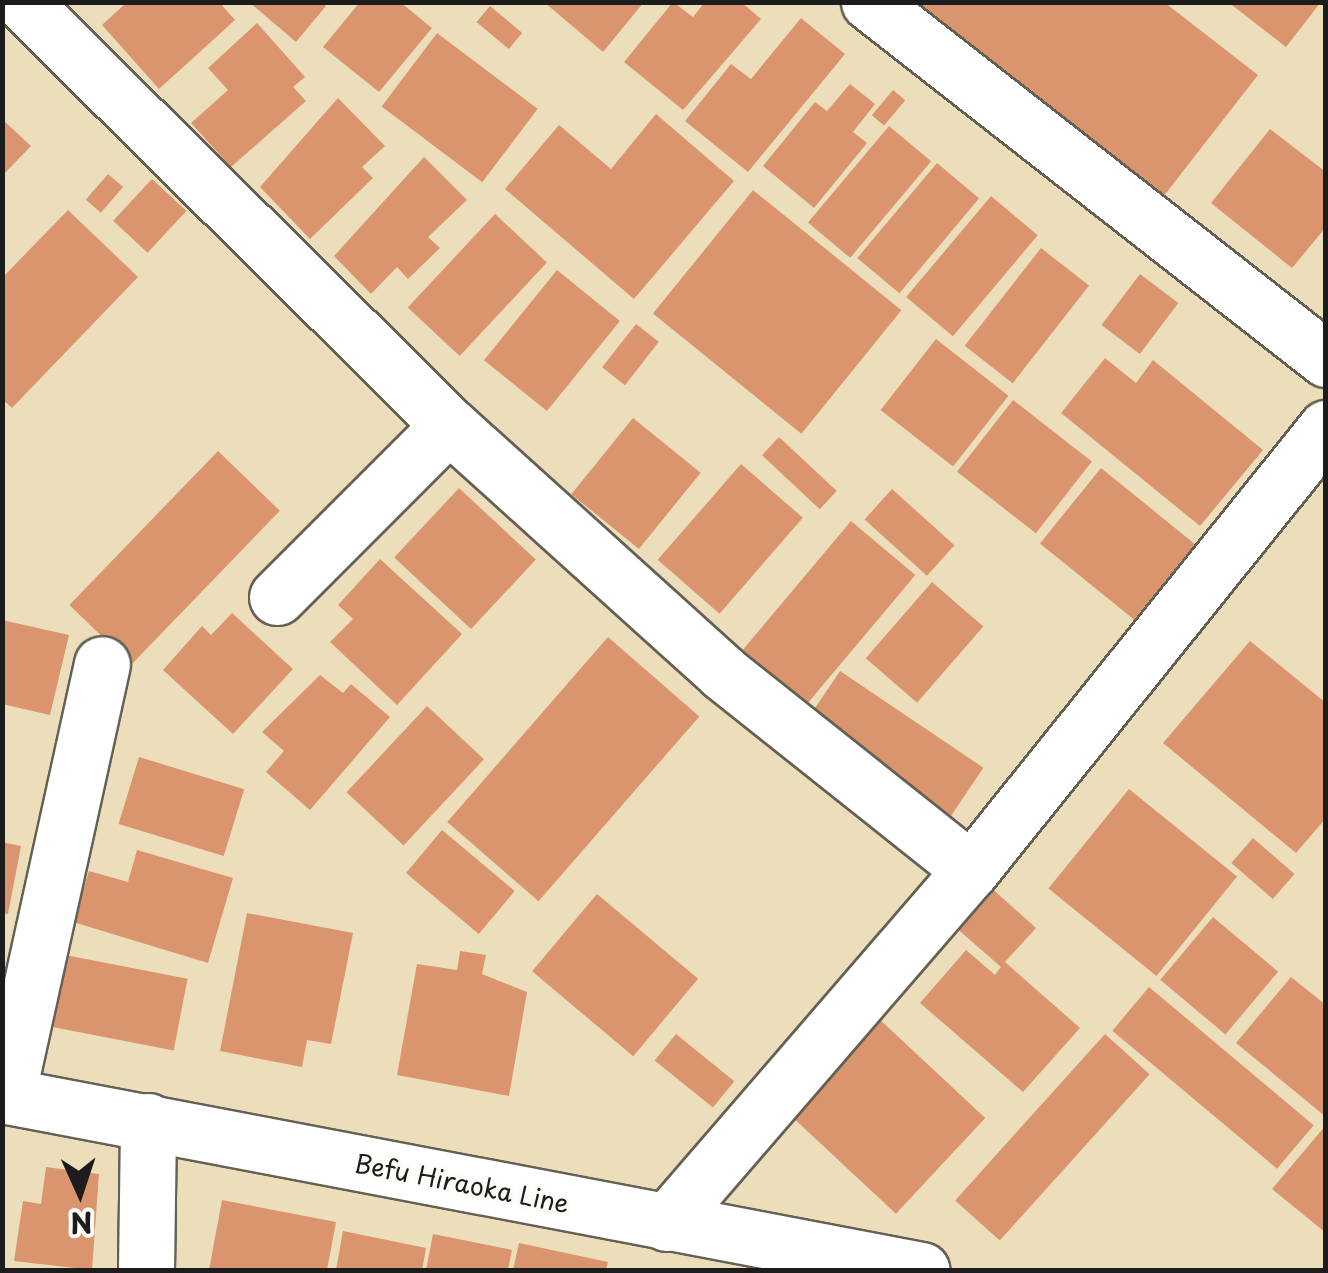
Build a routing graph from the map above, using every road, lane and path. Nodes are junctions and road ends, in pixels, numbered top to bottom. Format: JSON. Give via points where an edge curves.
{"nodes":[{"id":1,"x":22,"y":2,"type":"edge"},
{"id":2,"x":869,"y":2,"type":"edge"},
{"id":3,"x":1326,"y":359,"type":"edge"},
{"id":4,"x":449,"y":425,"type":"junction"},
{"id":5,"x":1326,"y":428,"type":"edge"},
{"id":6,"x":277,"y":597,"type":"dead end"},
{"id":7,"x":102,"y":664,"type":"dead end"},
{"id":8,"x":971,"y":870,"type":"junction"},
{"id":9,"x":4,"y":1095,"type":"edge"},
{"id":10,"x":148,"y":1122,"type":"junction"},
{"id":11,"x":666,"y":1223,"type":"junction"},
{"id":12,"x":146,"y":1270,"type":"edge"},
{"id":13,"x":922,"y":1270,"type":"edge"}],
"edges":[{"from":1,"to":4,"type":"street"},
{"from":2,"to":3,"type":"street"},
{"from":4,"to":6,"type":"street"},
{"from":4,"to":8,"type":"street","via":[[722,672]]},
{"from":5,"to":8,"type":"street"},
{"from":7,"to":9,"type":"street"},
{"from":8,"to":11,"type":"street"},
{"from":9,"to":10,"type":"street","name":"Befu Hiraoka Line"},
{"from":10,"to":11,"type":"street","name":"Befu Hiraoka Line"},
{"from":10,"to":12,"type":"street"},
{"from":11,"to":13,"type":"street","name":"Befu Hiraoka Line"}]}
